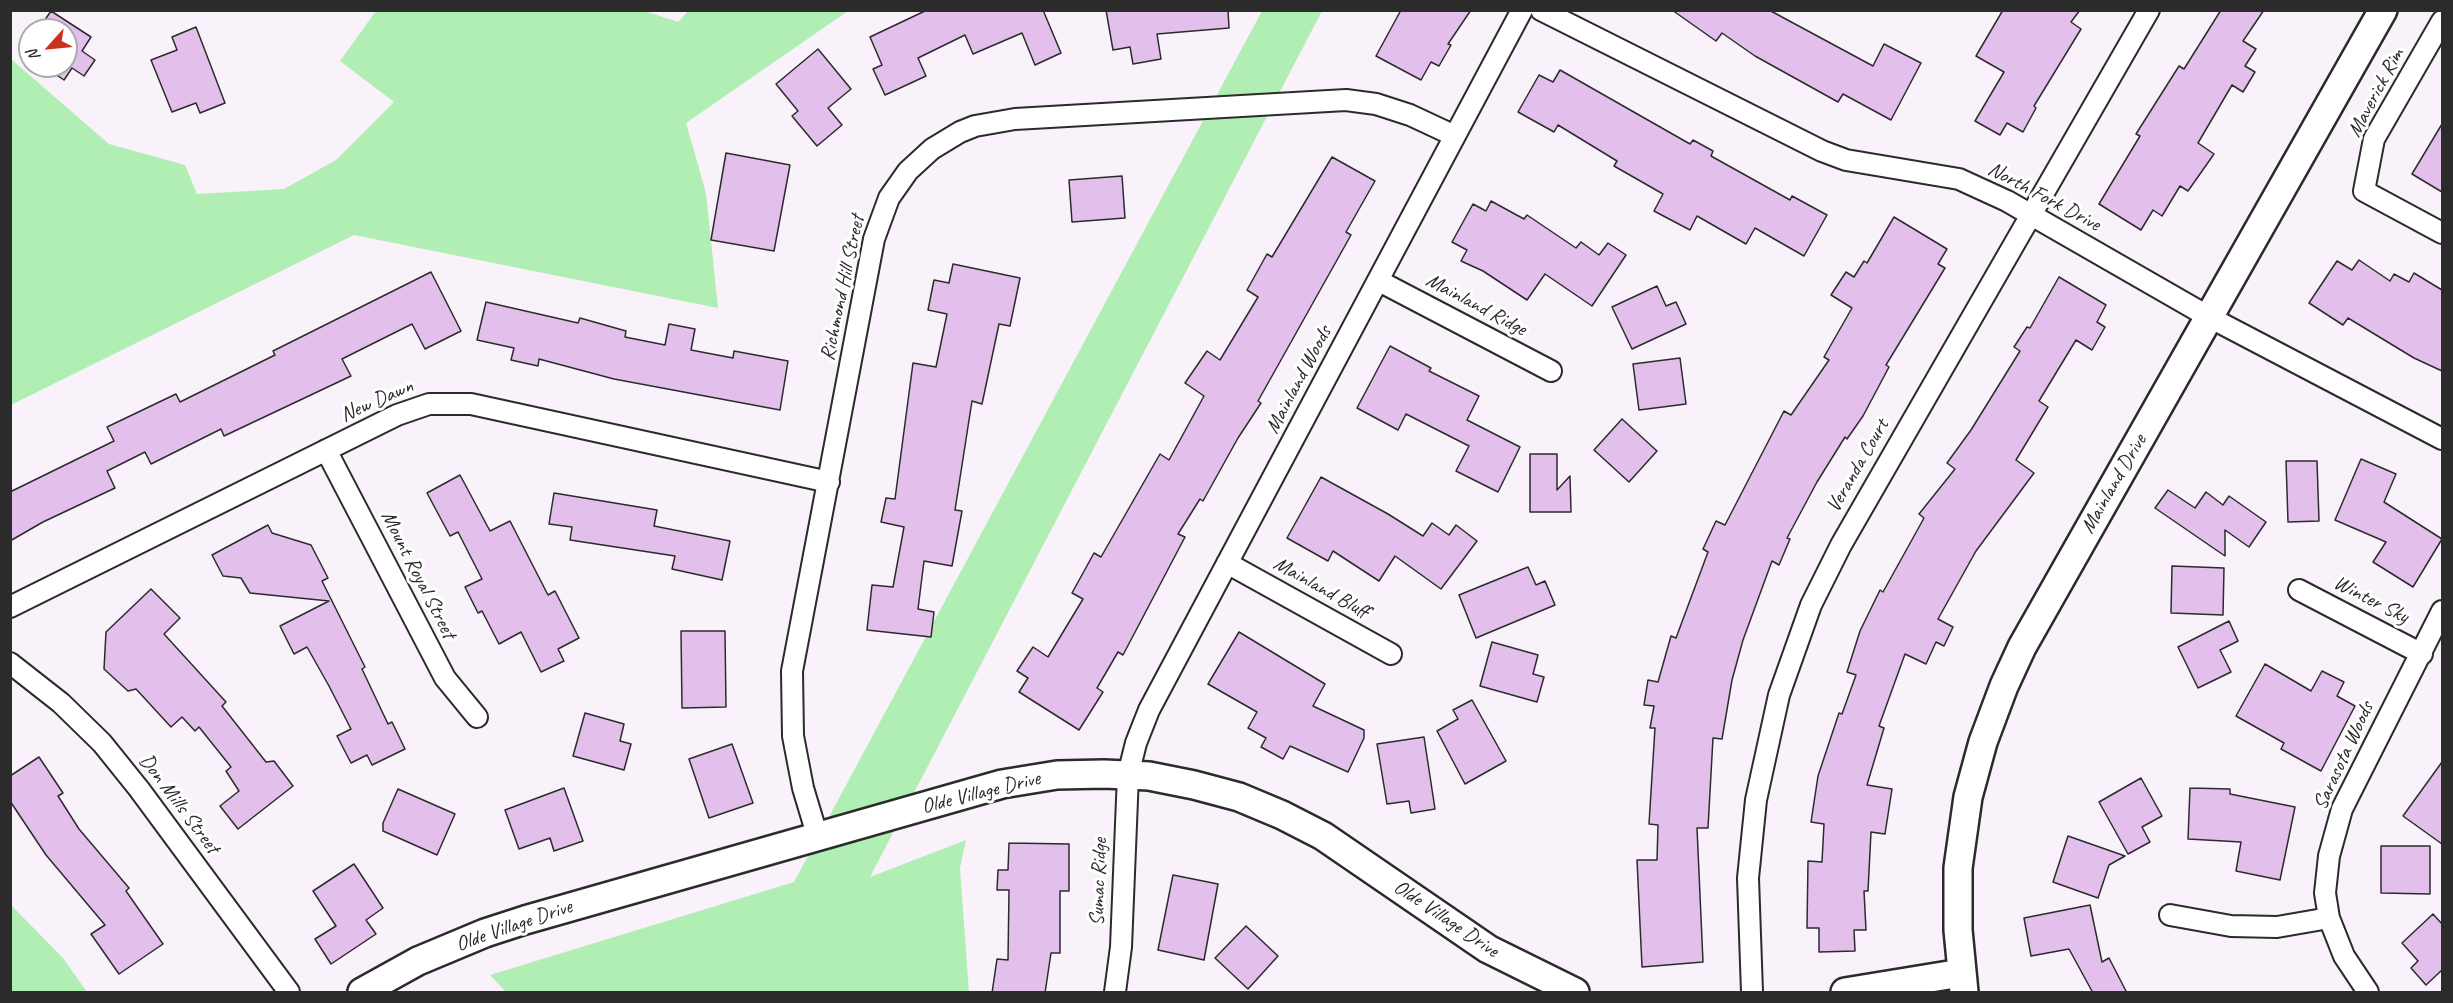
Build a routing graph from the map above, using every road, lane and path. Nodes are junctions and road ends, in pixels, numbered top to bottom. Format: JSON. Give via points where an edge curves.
{"nodes":[{"id":1,"x":1522,"y":10,"type":"edge"},
{"id":2,"x":1541,"y":10,"type":"edge"},
{"id":3,"x":2149,"y":10,"type":"edge"},
{"id":4,"x":2383,"y":10,"type":"edge"},
{"id":5,"x":2442,"y":21,"type":"edge"},
{"id":6,"x":1455,"y":136,"type":"junction"},
{"id":7,"x":2031,"y":215,"type":"junction"},
{"id":8,"x":2442,"y":232,"type":"edge"},
{"id":9,"x":1379,"y":281,"type":"junction"},
{"id":10,"x":2209,"y":317,"type":"junction"},
{"id":11,"x":1551,"y":371,"type":"dead end"},
{"id":12,"x":2442,"y":439,"type":"edge"},
{"id":13,"x":326,"y":450,"type":"junction"},
{"id":14,"x":829,"y":482,"type":"junction"},
{"id":15,"x":1227,"y":563,"type":"junction"},
{"id":16,"x":2299,"y":590,"type":"dead end"},
{"id":17,"x":10,"y":607,"type":"edge"},
{"id":18,"x":2442,"y":611,"type":"edge"},
{"id":19,"x":1391,"y":654,"type":"dead end"},
{"id":20,"x":2422,"y":654,"type":"junction"},
{"id":21,"x":10,"y":663,"type":"edge"},
{"id":22,"x":477,"y":717,"type":"dead end"},
{"id":23,"x":1128,"y":775,"type":"junction"},
{"id":24,"x":818,"y":838,"type":"junction"},
{"id":25,"x":2170,"y":915,"type":"dead end"},
{"id":26,"x":2329,"y":918,"type":"junction"},
{"id":27,"x":1962,"y":983,"type":"edge"},
{"id":28,"x":1118,"y":992,"type":"edge"},
{"id":29,"x":289,"y":993,"type":"edge"},
{"id":30,"x":362,"y":993,"type":"edge"},
{"id":31,"x":1575,"y":993,"type":"edge"},
{"id":32,"x":1752,"y":993,"type":"edge"},
{"id":33,"x":1845,"y":993,"type":"edge"},
{"id":34,"x":2368,"y":993,"type":"edge"}],
"edges":[{"from":1,"to":6,"type":"street","name":"Mainland Woods"},
{"from":2,"to":7,"type":"street","name":"North Fork Drive","via":[[1822,151],[1846,160],[1959,179]]},
{"from":3,"to":7,"type":"street","name":"Veranda Court"},
{"from":4,"to":10,"type":"street","name":"Mainland Drive"},
{"from":5,"to":8,"type":"street","name":"Maverick Rim","via":[[2374,139],[2364,190]]},
{"from":6,"to":9,"type":"street","name":"Mainland Woods"},
{"from":6,"to":14,"type":"street","name":"Richmond Hill Street","via":[[1376,104],[1332,100],[1015,119],[960,132],[924,156],[889,198],[874,239]]},
{"from":7,"to":10,"type":"street","name":"North Fork Drive"},
{"from":7,"to":32,"type":"street","name":"Veranda Court","via":[[1841,544],[1811,605],[1789,664],[1756,800],[1748,878]]},
{"from":9,"to":11,"type":"street","name":"Mainland Ridge"},
{"from":9,"to":15,"type":"street","name":"Mainland Woods"},
{"from":10,"to":12,"type":"street","name":"North Fork Drive"},
{"from":10,"to":27,"type":"street","name":"Mainland Drive","via":[[2022,647],[1983,742],[1968,798],[1958,868]]},
{"from":13,"to":14,"type":"street","name":"New Dawn","via":[[398,415],[429,404],[451,402]]},
{"from":13,"to":17,"type":"street","name":"New Dawn"},
{"from":13,"to":22,"type":"street","name":"Mount Royal Street","via":[[444,678]]},
{"from":14,"to":24,"type":"street","name":"Richmond Hill Street","via":[[797,639],[791,704],[803,788]]},
{"from":15,"to":19,"type":"street","name":"Mainland Bluff"},
{"from":15,"to":23,"type":"street","name":"Mainland Woods","via":[[1149,710]]},
{"from":16,"to":20,"type":"street","name":"Winter Sky"},
{"from":18,"to":20,"type":"street","name":"Sarasota Woods"},
{"from":20,"to":26,"type":"street","name":"Sarasota Woods","via":[[2342,809],[2329,856],[2325,894]]},
{"from":21,"to":29,"type":"street","name":"Don Mills Street","via":[[61,703],[102,744]]},
{"from":23,"to":24,"type":"street","name":"Olde Village Drive","via":[[1057,775],[1002,784]]},
{"from":23,"to":28,"type":"street","name":"Sumac Ridge"},
{"from":23,"to":31,"type":"street","name":"Olde Village Drive","via":[[1194,785],[1239,797],[1282,815],[1323,836],[1488,950]]},
{"from":24,"to":30,"type":"street","name":"Olde Village Drive","via":[[485,933],[418,961]]},
{"from":25,"to":26,"type":"street","via":[[2231,926],[2277,927]]},
{"from":26,"to":34,"type":"street","name":"Sarasota Woods","via":[[2344,956]]},
{"from":27,"to":33,"type":"street"}]}
